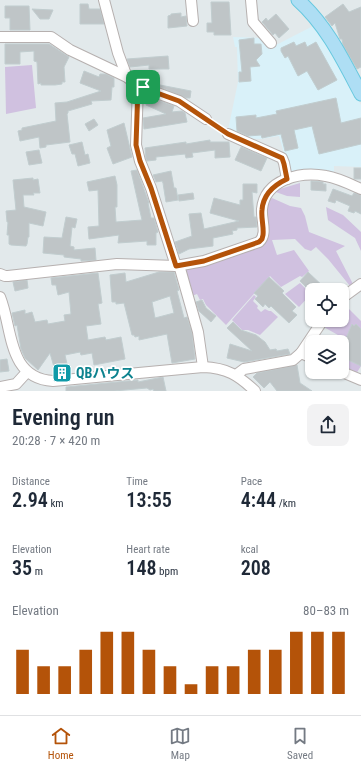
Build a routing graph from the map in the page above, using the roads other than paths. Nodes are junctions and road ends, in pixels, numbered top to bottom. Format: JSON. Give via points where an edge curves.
{"nodes":[{"id":1,"x":104,"y":0,"type":"edge"},
{"id":2,"x":191,"y":0,"type":"edge"},
{"id":3,"x":251,"y":0,"type":"edge"},
{"id":4,"x":298,"y":0,"type":"edge"},
{"id":5,"x":193,"y":21,"type":"dead end"},
{"id":6,"x":0,"y":37,"type":"edge"},
{"id":7,"x":271,"y":43,"type":"dead end"},
{"id":8,"x":127,"y":77,"type":"junction"},
{"id":9,"x":138,"y":86,"type":"junction"},
{"id":10,"x":361,"y":94,"type":"edge"},
{"id":11,"x":206,"y":119,"type":"road end"},
{"id":12,"x":228,"y":134,"type":"road end"},
{"id":13,"x":287,"y":179,"type":"junction"},
{"id":14,"x":361,"y":189,"type":"edge"},
{"id":15,"x":177,"y":265,"type":"junction"},
{"id":16,"x":0,"y":274,"type":"edge"},
{"id":17,"x":361,"y":284,"type":"edge"},
{"id":18,"x":349,"y":293,"type":"edge"},
{"id":19,"x":0,"y":297,"type":"edge"},
{"id":20,"x":318,"y":327,"type":"edge"},
{"id":21,"x":301,"y":353,"type":"junction"},
{"id":22,"x":305,"y":355,"type":"edge"},
{"id":23,"x":203,"y":367,"type":"junction"},
{"id":24,"x":28,"y":372,"type":"junction"},
{"id":25,"x":236,"y":375,"type":"junction"},
{"id":26,"x":349,"y":375,"type":"edge"},
{"id":27,"x":361,"y":380,"type":"edge"},
{"id":28,"x":0,"y":387,"type":"edge"},
{"id":29,"x":255,"y":391,"type":"edge"}],
"edges":[{"from":1,"to":8,"type":"street"},
{"from":2,"to":5,"type":"street"},
{"from":3,"to":7,"type":"street","via":[[253,22]]},
{"from":4,"to":10,"type":"main road","via":[[315,16],[332,40]]},
{"from":6,"to":8,"type":"street","via":[[51,37],[70,50]]},
{"from":8,"to":9,"type":"street"},
{"from":9,"to":11,"type":"street","via":[[179,101]]},
{"from":9,"to":15,"type":"street","via":[[136,145]]},
{"from":12,"to":13,"type":"street","via":[[282,158]]},
{"from":13,"to":14,"type":"street","via":[[306,175],[326,176]]},
{"from":13,"to":15,"type":"street","via":[[272,188],[266,197],[262,208],[263,235],[259,242],[216,257]]},
{"from":15,"to":16,"type":"street","via":[[117,264],[4,276]]},
{"from":15,"to":23,"type":"street","via":[[198,332]]},
{"from":17,"to":18,"type":"street"},
{"from":19,"to":24,"type":"street","via":[[17,359]]},
{"from":20,"to":21,"type":"street"},
{"from":21,"to":22,"type":"street"},
{"from":21,"to":25,"type":"street","via":[[288,362],[244,369]]},
{"from":23,"to":24,"type":"street","via":[[53,381]]},
{"from":23,"to":25,"type":"street","via":[[222,369]]},
{"from":24,"to":28,"type":"street","via":[[16,384]]},
{"from":25,"to":29,"type":"street"},
{"from":26,"to":27,"type":"street"}]}
